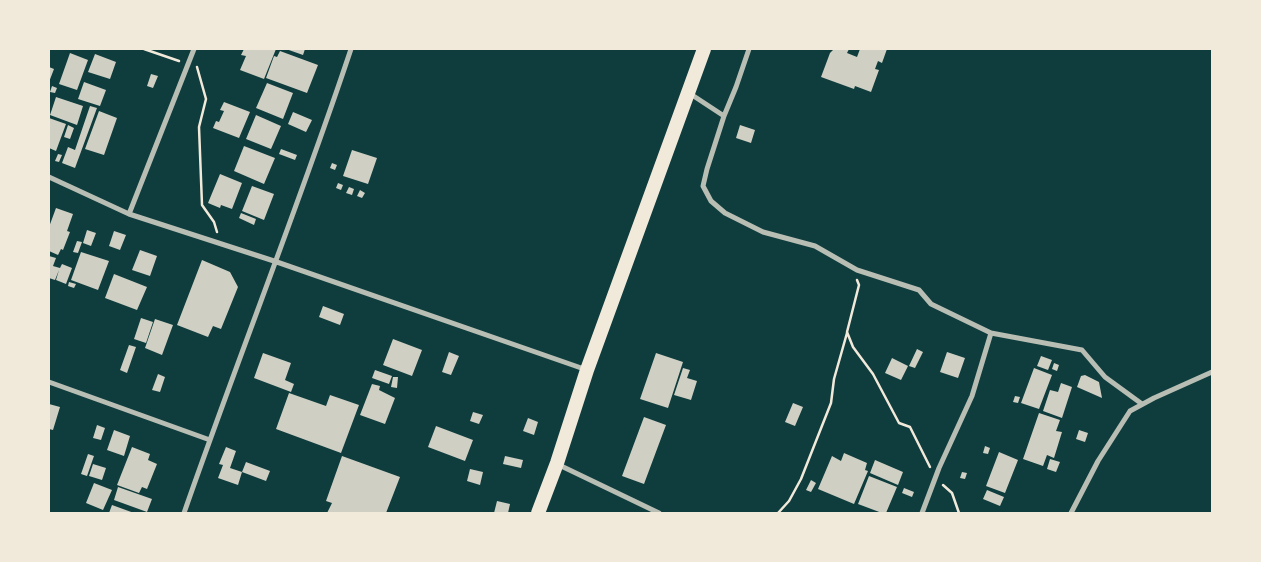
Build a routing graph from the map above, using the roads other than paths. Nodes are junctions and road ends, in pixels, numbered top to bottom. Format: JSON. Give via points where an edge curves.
{"nodes":[{"id":1,"x":351,"y":49,"type":"edge"},
{"id":2,"x":704,"y":49,"type":"edge"},
{"id":3,"x":749,"y":49,"type":"edge"},
{"id":4,"x":193,"y":51,"type":"edge"},
{"id":5,"x":688,"y":92,"type":"junction"},
{"id":6,"x":724,"y":116,"type":"junction"},
{"id":7,"x":49,"y":178,"type":"edge"},
{"id":8,"x":129,"y":214,"type":"junction"},
{"id":9,"x":274,"y":261,"type":"junction"},
{"id":10,"x":992,"y":333,"type":"junction"},
{"id":11,"x":587,"y":370,"type":"junction"},
{"id":12,"x":1212,"y":372,"type":"edge"},
{"id":13,"x":49,"y":382,"type":"edge"},
{"id":14,"x":1142,"y":404,"type":"junction"},
{"id":15,"x":210,"y":440,"type":"junction"},
{"id":16,"x":557,"y":463,"type":"junction"},
{"id":17,"x":184,"y":513,"type":"edge"},
{"id":18,"x":538,"y":513,"type":"edge"},
{"id":19,"x":659,"y":513,"type":"edge"},
{"id":20,"x":922,"y":513,"type":"edge"},
{"id":21,"x":1071,"y":513,"type":"edge"}],
"edges":[{"from":1,"to":9,"type":"street"},
{"from":2,"to":5,"type":"highway"},
{"from":3,"to":6,"type":"street"},
{"from":4,"to":8,"type":"street"},
{"from":5,"to":6,"type":"street"},
{"from":5,"to":11,"type":"highway"},
{"from":6,"to":10,"type":"street","via":[[703,186],[711,201],[725,213],[763,232],[815,246],[854,268],[919,290],[931,304]]},
{"from":7,"to":8,"type":"street"},
{"from":8,"to":9,"type":"street"},
{"from":9,"to":11,"type":"street"},
{"from":9,"to":15,"type":"street"},
{"from":10,"to":14,"type":"street","via":[[1082,350],[1105,377]]},
{"from":10,"to":20,"type":"street","via":[[972,396]]},
{"from":11,"to":16,"type":"highway"},
{"from":12,"to":14,"type":"street"},
{"from":13,"to":15,"type":"street"},
{"from":14,"to":21,"type":"street","via":[[1130,411],[1098,461]]},
{"from":15,"to":17,"type":"street"},
{"from":16,"to":18,"type":"highway"},
{"from":16,"to":19,"type":"street"}]}
